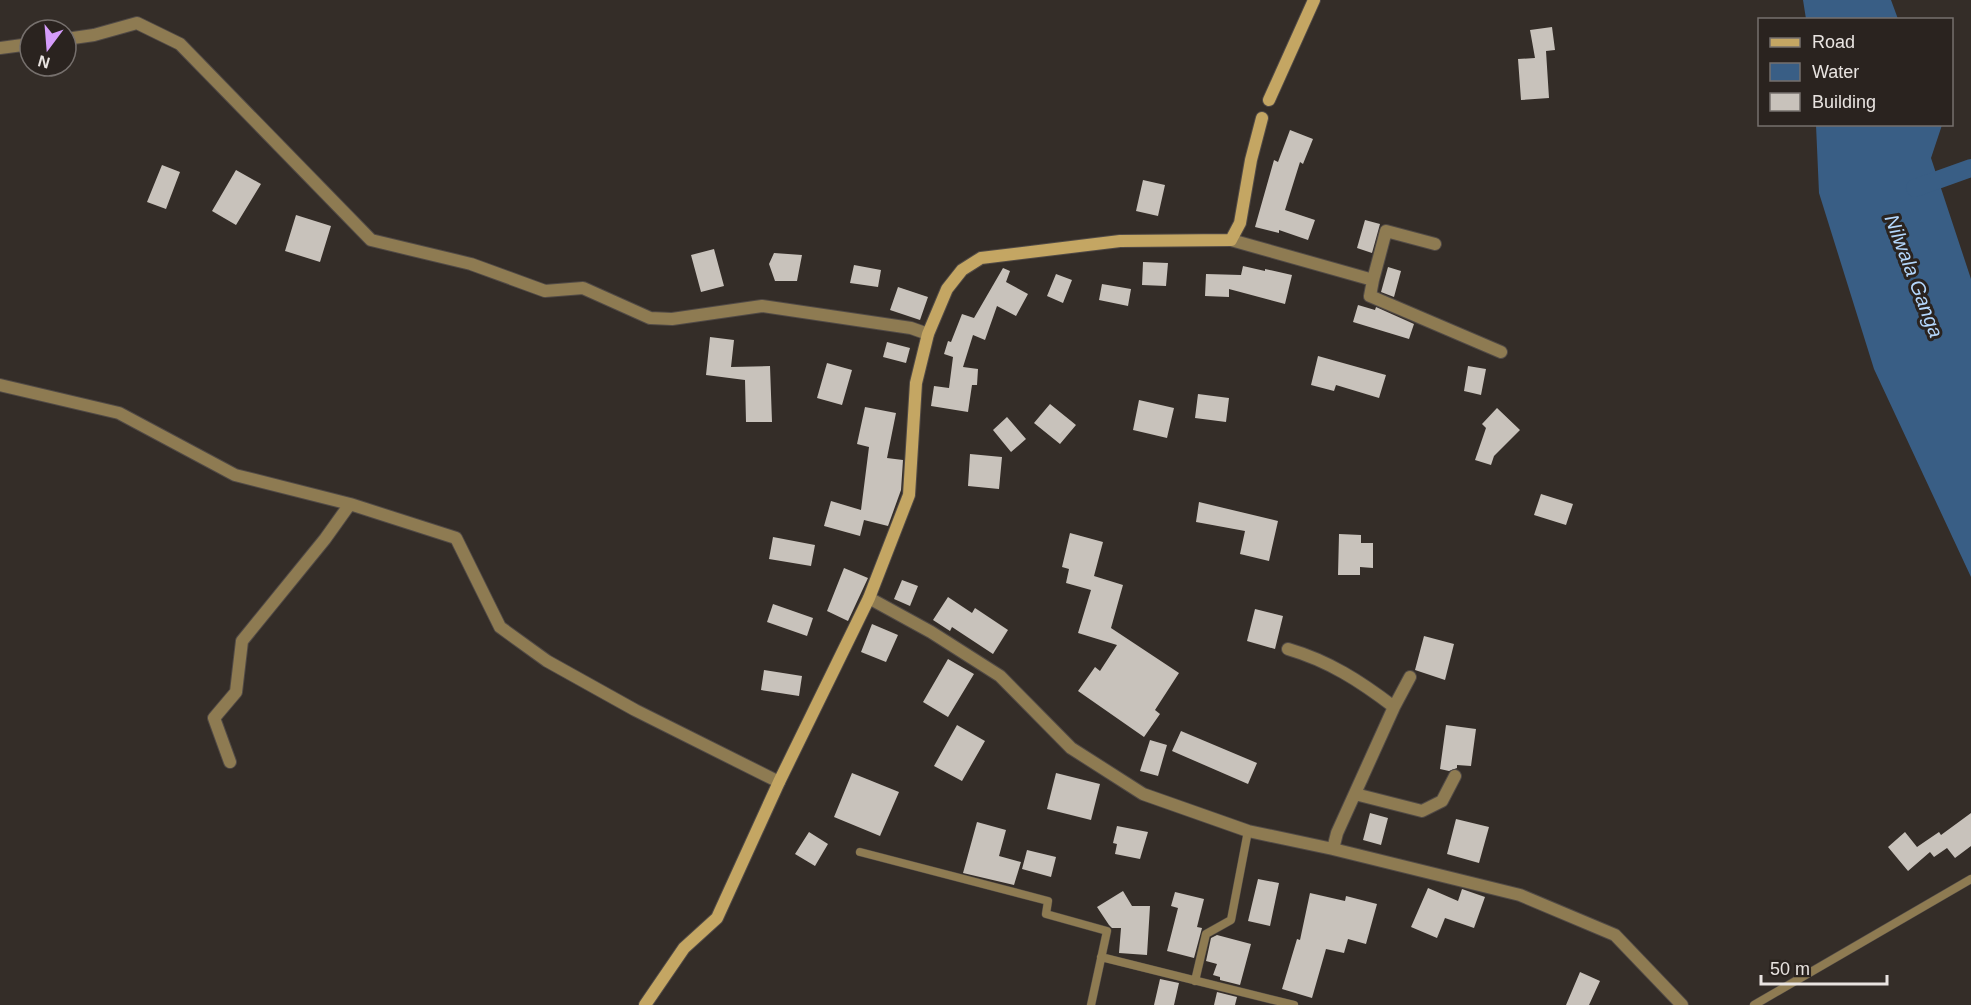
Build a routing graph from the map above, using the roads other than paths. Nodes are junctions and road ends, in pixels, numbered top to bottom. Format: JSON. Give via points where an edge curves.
{"nodes":[{"id":1,"x":1314,"y":0,"type":"edge"},
{"id":2,"x":78,"y":37,"type":"edge"},
{"id":3,"x":18,"y":46,"type":"edge"},
{"id":4,"x":0,"y":48,"type":"edge"},
{"id":5,"x":1269,"y":100,"type":"dead end"},
{"id":6,"x":1262,"y":118,"type":"dead end"},
{"id":7,"x":1231,"y":240,"type":"junction"},
{"id":8,"x":1435,"y":244,"type":"dead end"},
{"id":9,"x":1372,"y":280,"type":"junction"},
{"id":10,"x":928,"y":334,"type":"junction"},
{"id":11,"x":1501,"y":352,"type":"dead end"},
{"id":12,"x":0,"y":385,"type":"edge"},
{"id":13,"x":350,"y":504,"type":"junction"},
{"id":14,"x":869,"y":598,"type":"junction"},
{"id":15,"x":1288,"y":649,"type":"dead end"},
{"id":16,"x":1410,"y":677,"type":"dead end"},
{"id":17,"x":1394,"y":707,"type":"junction"},
{"id":18,"x":230,"y":762,"type":"dead end"},
{"id":19,"x":1455,"y":776,"type":"dead end"},
{"id":20,"x":779,"y":782,"type":"junction"},
{"id":21,"x":1355,"y":794,"type":"junction"},
{"id":22,"x":1248,"y":831,"type":"junction"},
{"id":23,"x":1333,"y":849,"type":"junction"},
{"id":24,"x":860,"y":852,"type":"dead end"},
{"id":25,"x":1971,"y":879,"type":"edge"},
{"id":26,"x":1101,"y":957,"type":"junction"},
{"id":27,"x":1195,"y":981,"type":"junction"},
{"id":28,"x":1262,"y":1001,"type":"edge"},
{"id":29,"x":645,"y":1005,"type":"edge"},
{"id":30,"x":1091,"y":1005,"type":"edge"},
{"id":31,"x":1294,"y":1005,"type":"edge"},
{"id":32,"x":1682,"y":1005,"type":"edge"},
{"id":33,"x":1754,"y":1005,"type":"edge"}],
"edges":[{"from":1,"to":5,"type":"main road"},
{"from":2,"to":10,"type":"street","via":[[137,23],[180,44],[370,240],[471,264],[545,291],[583,288],[650,318],[672,319],[762,306],[911,328]]},
{"from":3,"to":4,"type":"street"},
{"from":6,"to":7,"type":"main road","via":[[1240,223]]},
{"from":7,"to":9,"type":"street"},
{"from":7,"to":10,"type":"main road","via":[[1120,241],[981,258],[962,270],[947,289]]},
{"from":8,"to":9,"type":"street","via":[[1386,231]]},
{"from":9,"to":11,"type":"street","via":[[1370,296]]},
{"from":10,"to":14,"type":"main road","via":[[916,383],[909,495]]},
{"from":12,"to":13,"type":"street","via":[[119,413],[235,476]]},
{"from":13,"to":18,"type":"street","via":[[242,641],[236,692],[214,718]]},
{"from":13,"to":20,"type":"street","via":[[456,538],[500,627],[547,661],[615,699]]},
{"from":14,"to":20,"type":"main road"},
{"from":14,"to":22,"type":"street","via":[[1000,676],[1071,748],[1143,794]]},
{"from":15,"to":17,"type":"street","via":[[1316,657],[1364,684]]},
{"from":16,"to":17,"type":"street"},
{"from":17,"to":21,"type":"street"},
{"from":19,"to":21,"type":"street","via":[[1443,801],[1422,811]]},
{"from":20,"to":29,"type":"main road","via":[[717,918],[684,948]]},
{"from":21,"to":23,"type":"street"},
{"from":22,"to":23,"type":"street"},
{"from":22,"to":27,"type":"lane","via":[[1231,920],[1206,934]]},
{"from":23,"to":32,"type":"street","via":[[1520,895],[1615,935]]},
{"from":24,"to":26,"type":"lane","via":[[1048,901],[1046,914],[1107,931]]},
{"from":25,"to":33,"type":"lane"},
{"from":26,"to":27,"type":"lane"},
{"from":26,"to":30,"type":"lane"},
{"from":27,"to":28,"type":"lane"},
{"from":28,"to":31,"type":"lane"}]}
